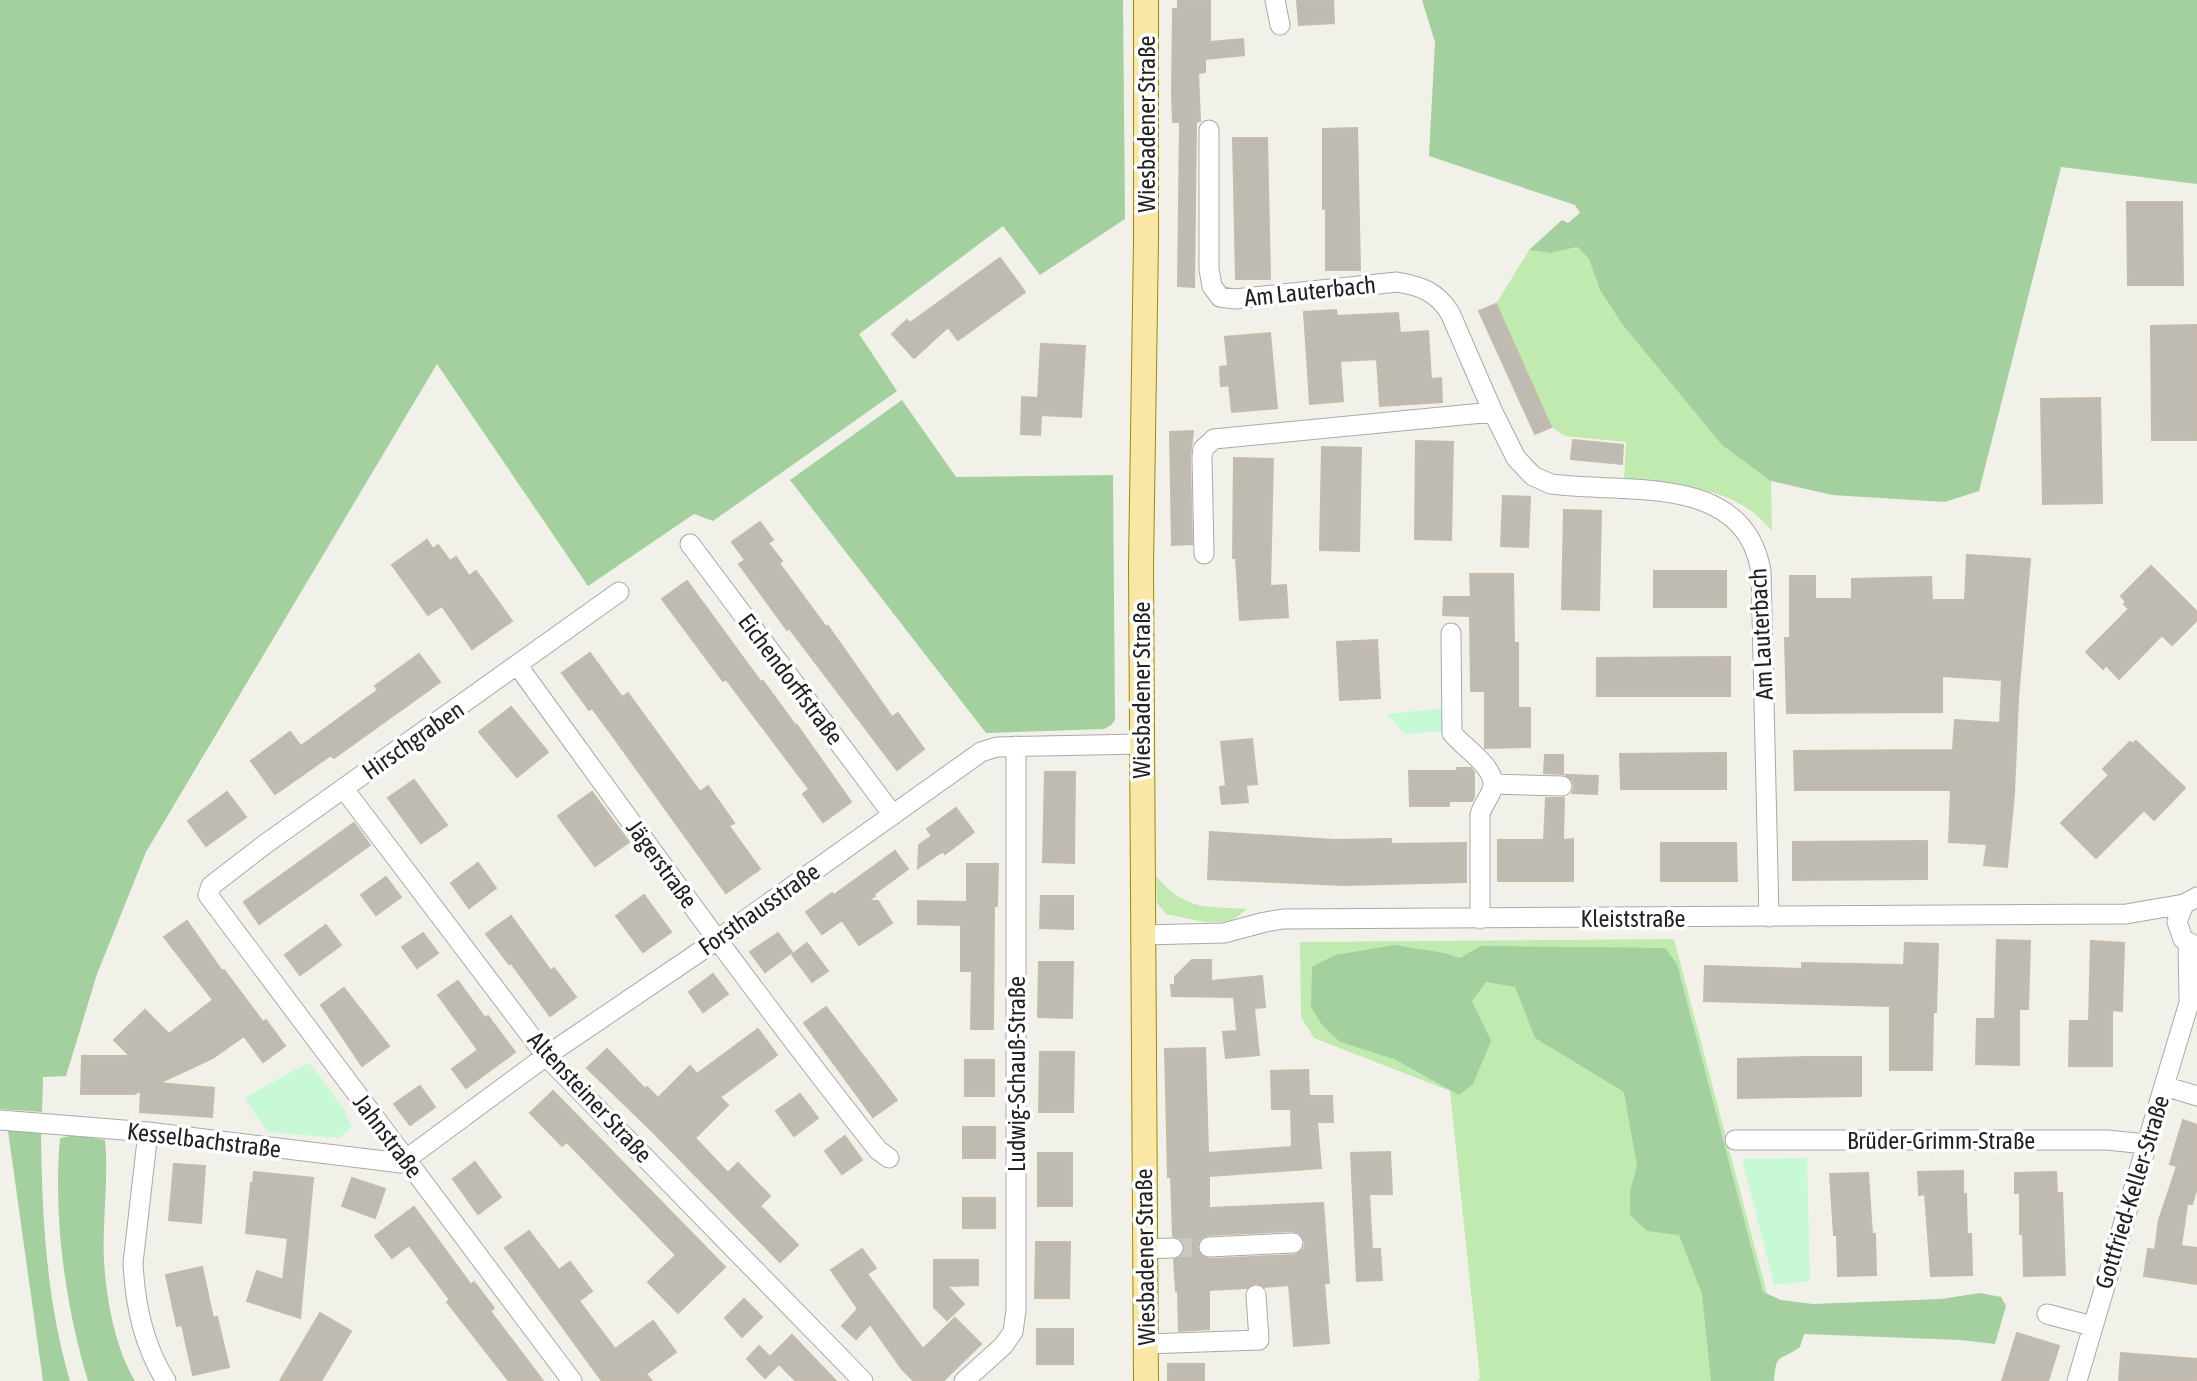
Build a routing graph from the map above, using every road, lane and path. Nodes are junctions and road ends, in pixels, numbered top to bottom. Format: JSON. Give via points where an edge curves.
{"nodes":[{"id":1,"x":1146,"y":0,"type":"edge"},
{"id":2,"x":1275,"y":0,"type":"edge"},
{"id":3,"x":1280,"y":25,"type":"dead end"},
{"id":4,"x":1209,"y":130,"type":"dead end"},
{"id":5,"x":1493,"y":412,"type":"junction"},
{"id":6,"x":690,"y":544,"type":"dead end"},
{"id":7,"x":1204,"y":554,"type":"dead end"},
{"id":8,"x":620,"y":592,"type":"dead end"},
{"id":9,"x":1451,"y":633,"type":"dead end"},
{"id":10,"x":518,"y":666,"type":"junction"},
{"id":11,"x":1142,"y":744,"type":"junction"},
{"id":12,"x":1016,"y":746,"type":"junction"},
{"id":13,"x":1493,"y":784,"type":"junction"},
{"id":14,"x":1562,"y":786,"type":"dead end"},
{"id":15,"x":344,"y":789,"type":"junction"},
{"id":16,"x":893,"y":815,"type":"junction"},
{"id":17,"x":209,"y":891,"type":"joint"},
{"id":18,"x":2191,"y":900,"type":"edge"},
{"id":19,"x":2126,"y":914,"type":"junction"},
{"id":20,"x":1769,"y":917,"type":"junction"},
{"id":21,"x":1480,"y":919,"type":"junction"},
{"id":22,"x":1142,"y":935,"type":"junction"},
{"id":23,"x":717,"y":940,"type":"junction"},
{"id":24,"x":2188,"y":940,"type":"edge"},
{"id":25,"x":2193,"y":995,"type":"edge"},
{"id":26,"x":547,"y":1056,"type":"junction"},
{"id":27,"x":2164,"y":1086,"type":"junction"},
{"id":28,"x":2197,"y":1096,"type":"edge"},
{"id":29,"x":10,"y":1121,"type":"edge"},
{"id":30,"x":148,"y":1132,"type":"junction"},
{"id":31,"x":1735,"y":1140,"type":"dead end"},
{"id":32,"x":2146,"y":1144,"type":"junction"},
{"id":33,"x":889,"y":1158,"type":"dead end"},
{"id":34,"x":407,"y":1161,"type":"junction"},
{"id":35,"x":1293,"y":1243,"type":"dead end"},
{"id":36,"x":1209,"y":1247,"type":"tunnel mouth"},
{"id":37,"x":1173,"y":1248,"type":"tunnel mouth"},
{"id":38,"x":1144,"y":1249,"type":"junction"},
{"id":39,"x":1256,"y":1295,"type":"dead end"},
{"id":40,"x":2047,"y":1314,"type":"dead end"},
{"id":41,"x":2092,"y":1326,"type":"junction"},
{"id":42,"x":1146,"y":1344,"type":"junction"},
{"id":43,"x":166,"y":1381,"type":"edge"},
{"id":44,"x":572,"y":1381,"type":"edge"},
{"id":45,"x":863,"y":1381,"type":"edge"},
{"id":46,"x":964,"y":1381,"type":"edge"},
{"id":47,"x":1146,"y":1381,"type":"edge"},
{"id":48,"x":2077,"y":1381,"type":"edge"}],
"edges":[{"from":1,"to":11,"type":"main road","name":"Wiesbadener Straße"},
{"from":2,"to":3,"type":"street"},
{"from":4,"to":5,"type":"street","name":"Am Lauterbach","via":[[1209,269],[1215,292],[1235,299],[1397,282],[1423,288],[1444,302]]},
{"from":5,"to":7,"type":"street","via":[[1214,439],[1203,449],[1202,457]]},
{"from":5,"to":20,"type":"street","name":"Am Lauterbach","via":[[1516,458],[1533,476],[1551,484],[1674,493],[1700,500],[1729,513],[1755,546],[1763,609]]},
{"from":6,"to":16,"type":"street","name":"Eichendorffstraße"},
{"from":8,"to":10,"type":"street","name":"Hirschgraben"},
{"from":9,"to":13,"type":"street","via":[[1452,733],[1488,769]]},
{"from":10,"to":15,"type":"street","name":"Hirschgraben"},
{"from":10,"to":23,"type":"street","name":"Jägerstraße"},
{"from":11,"to":12,"type":"street","name":"Forsthausstraße"},
{"from":11,"to":22,"type":"main road","name":"Wiesbadener Straße"},
{"from":12,"to":16,"type":"street","name":"Forsthausstraße","via":[[981,752]]},
{"from":12,"to":46,"type":"street","name":"Ludwig-Schauß-Straße","via":[[1016,1310],[1013,1332],[1003,1346]]},
{"from":13,"to":14,"type":"street"},
{"from":13,"to":21,"type":"street","via":[[1480,815]]},
{"from":15,"to":17,"type":"street","name":"Hirschgraben","via":[[216,881]]},
{"from":15,"to":26,"type":"street","name":"Altensteiner Straße"},
{"from":16,"to":23,"type":"street","name":"Forsthausstraße"},
{"from":17,"to":34,"type":"street","name":"Jahnstraße","via":[[209,899]]},
{"from":18,"to":19,"type":"street","name":"Kleiststraße"},
{"from":18,"to":24,"type":"street","name":"Gottfried-Keller-Straße","via":[[2178,916]]},
{"from":19,"to":20,"type":"street","name":"Kleiststraße"},
{"from":19,"to":24,"type":"street","name":"Kleiststraße"},
{"from":20,"to":21,"type":"street","name":"Kleiststraße"},
{"from":21,"to":22,"type":"street","name":"Kleiststraße","via":[[1283,919],[1224,933]]},
{"from":22,"to":38,"type":"main road","name":"Wiesbadener Straße"},
{"from":23,"to":26,"type":"street","name":"Forsthausstraße"},
{"from":23,"to":33,"type":"street","name":"Jägerstraße","via":[[878,1150]]},
{"from":24,"to":25,"type":"street","name":"Gottfried-Keller-Straße"},
{"from":25,"to":27,"type":"street","name":"Gottfried-Keller-Straße"},
{"from":26,"to":34,"type":"street","name":"Forsthausstraße"},
{"from":26,"to":45,"type":"street","name":"Altensteiner Straße"},
{"from":27,"to":28,"type":"street"},
{"from":27,"to":32,"type":"street","name":"Gottfried-Keller-Straße"},
{"from":29,"to":30,"type":"street","name":"Kesselbachstraße"},
{"from":30,"to":34,"type":"street","name":"Kesselbachstraße"},
{"from":30,"to":43,"type":"street","via":[[134,1282],[148,1348]]},
{"from":31,"to":32,"type":"street","name":"Brüder-Grimm-Straße","via":[[2107,1140]]},
{"from":32,"to":41,"type":"street","name":"Gottfried-Keller-Straße"},
{"from":34,"to":44,"type":"street","name":"Jahnstraße"},
{"from":35,"to":36,"type":"street"},
{"from":37,"to":38,"type":"street"},
{"from":38,"to":42,"type":"main road","name":"Wiesbadener Straße"},
{"from":39,"to":42,"type":"street","via":[[1259,1340]]},
{"from":40,"to":41,"type":"street"},
{"from":41,"to":48,"type":"street","name":"Gottfried-Keller-Straße"},
{"from":42,"to":47,"type":"main road","name":"Wiesbadener Straße"}]}
